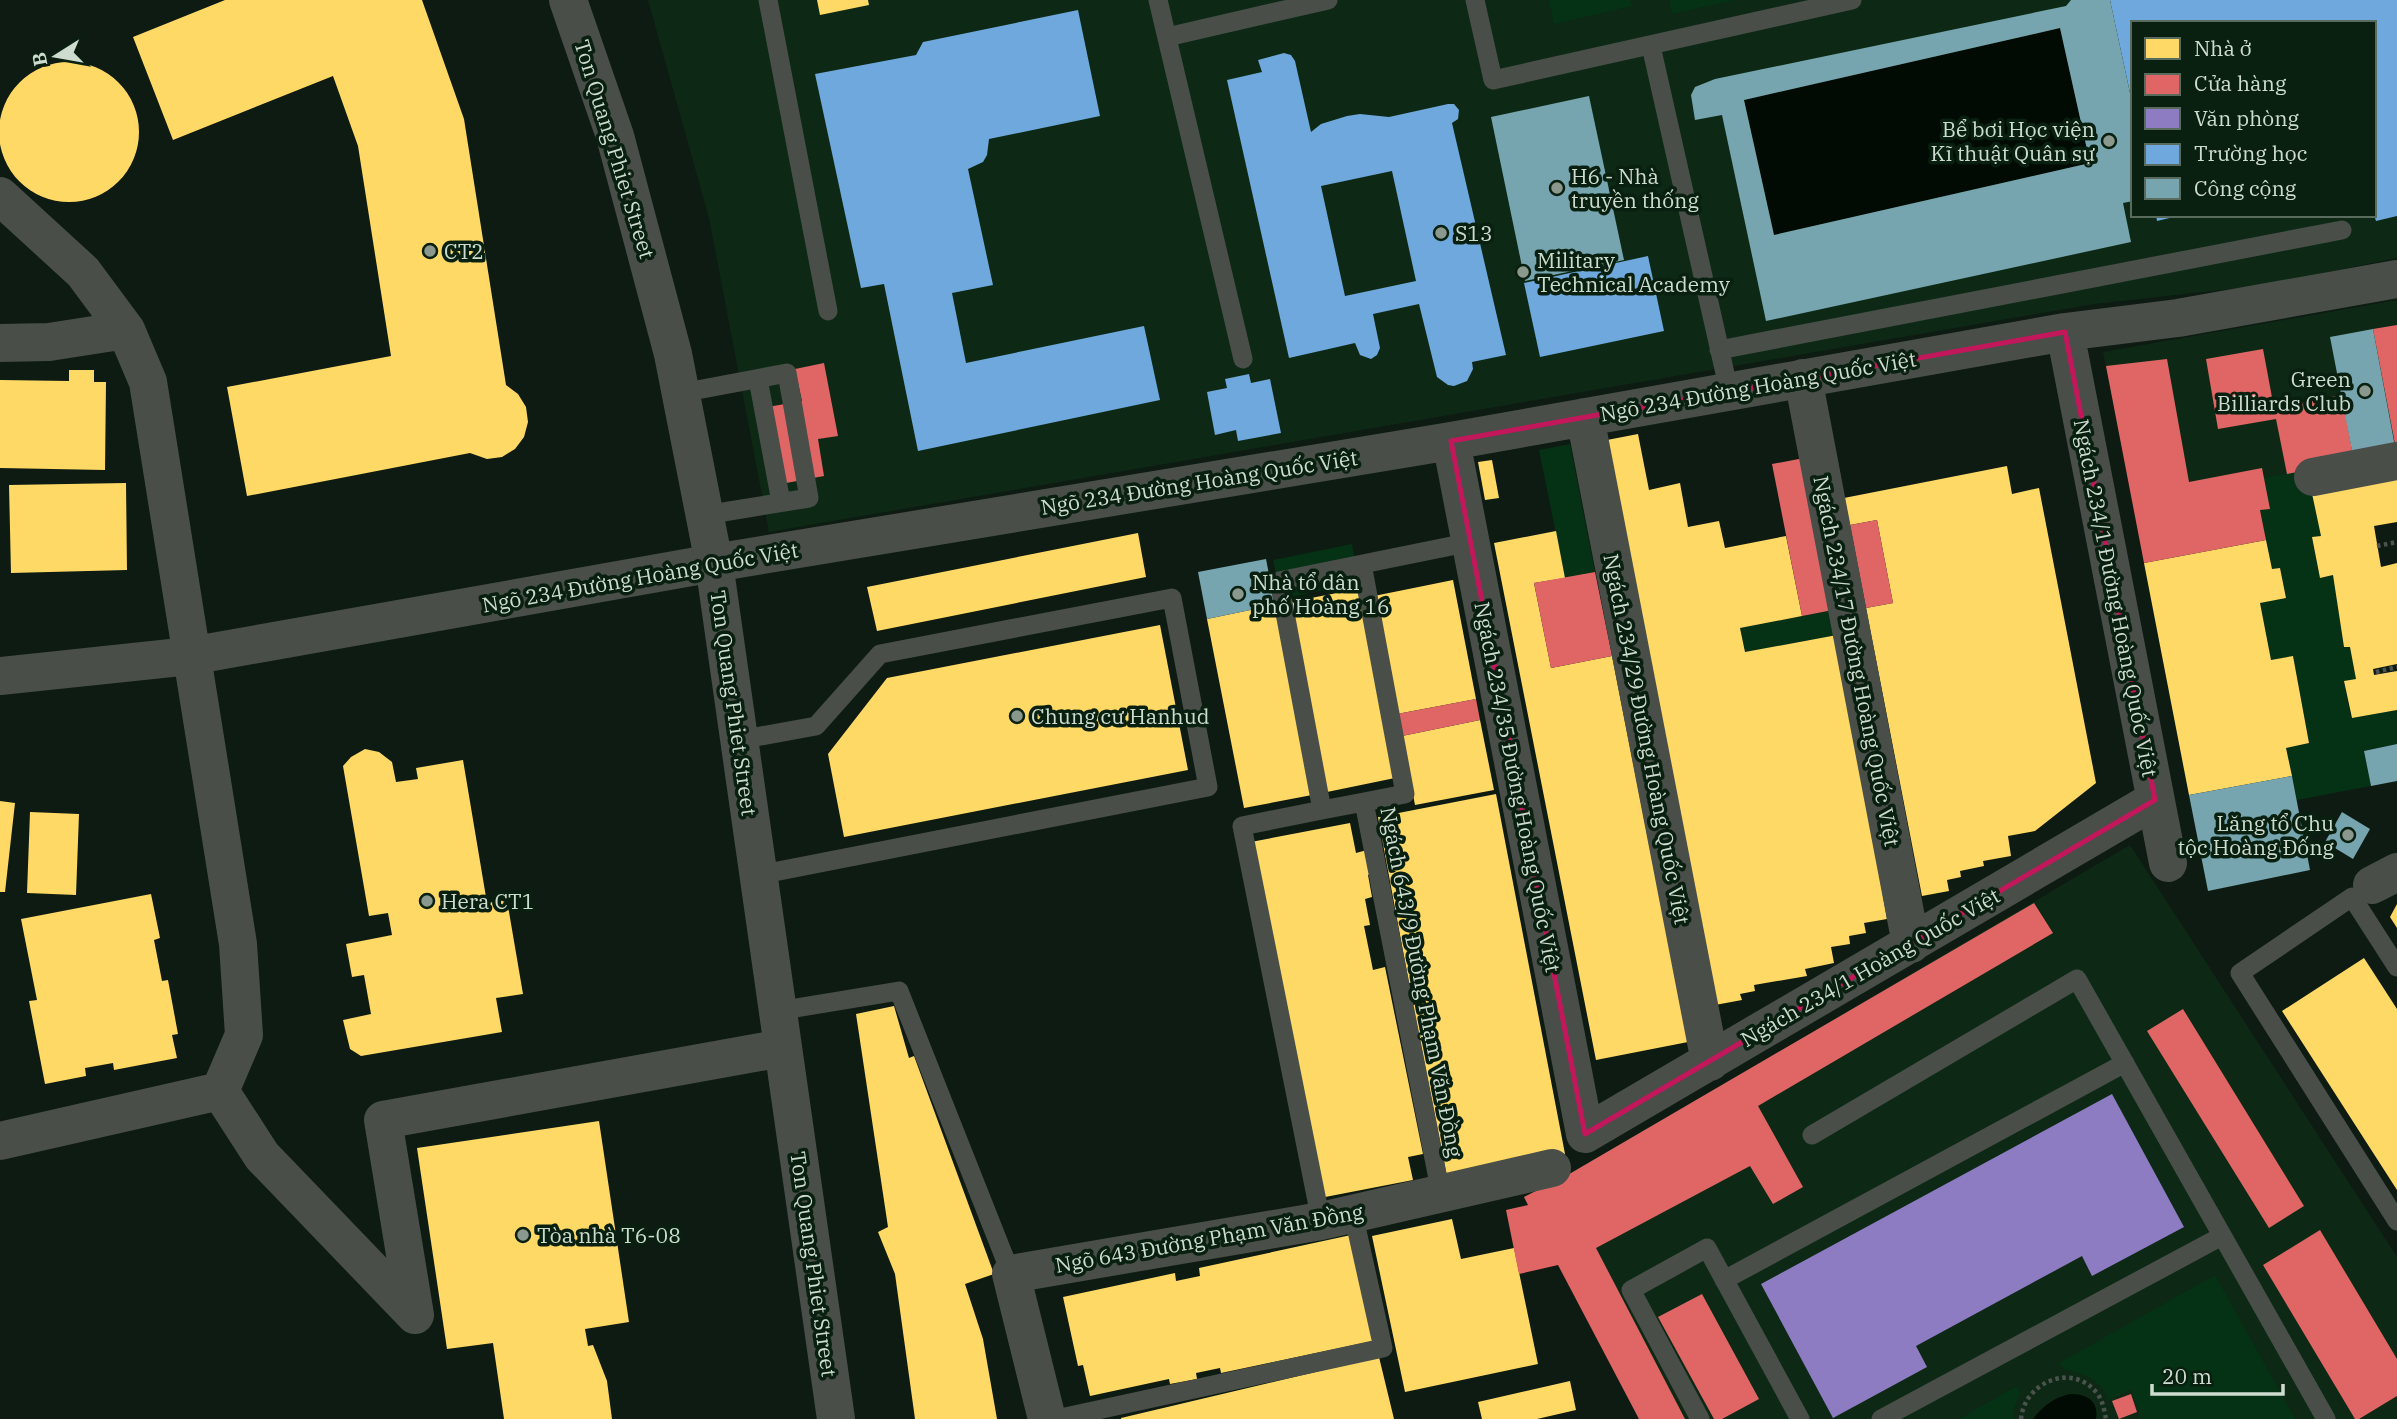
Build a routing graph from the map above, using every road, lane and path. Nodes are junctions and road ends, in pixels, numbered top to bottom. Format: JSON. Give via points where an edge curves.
{"nodes":[{"id":1,"x":568,"y":0,"type":"edge"},
{"id":2,"x":768,"y":0,"type":"edge"},
{"id":3,"x":1158,"y":0,"type":"edge"},
{"id":4,"x":1328,"y":0,"type":"edge"},
{"id":5,"x":1475,"y":0,"type":"edge"},
{"id":6,"x":1852,"y":0,"type":"edge"},
{"id":7,"x":1167,"y":37,"type":"junction"},
{"id":8,"x":1651,"y":46,"type":"junction"},
{"id":9,"x":0,"y":196,"type":"edge"},
{"id":10,"x":2342,"y":230,"type":"dead end"},
{"id":11,"x":2397,"y":279,"type":"edge"},
{"id":12,"x":828,"y":310,"type":"dead end"},
{"id":13,"x":125,"y":330,"type":"junction"},
{"id":14,"x":2065,"y":332,"type":"junction"},
{"id":15,"x":0,"y":343,"type":"edge"},
{"id":16,"x":1719,"y":350,"type":"junction"},
{"id":17,"x":1243,"y":359,"type":"dead end"},
{"id":18,"x":1803,"y":378,"type":"junction"},
{"id":19,"x":758,"y":379,"type":"junction"},
{"id":20,"x":1729,"y":391,"type":"junction"},
{"id":21,"x":681,"y":393,"type":"junction"},
{"id":22,"x":1585,"y":416,"type":"junction"},
{"id":23,"x":1451,"y":440,"type":"junction"},
{"id":24,"x":2397,"y":461,"type":"edge"},
{"id":25,"x":2313,"y":477,"type":"dead end"},
{"id":26,"x":781,"y":502,"type":"junction"},
{"id":27,"x":705,"y":515,"type":"junction"},
{"id":28,"x":1471,"y":542,"type":"junction"},
{"id":29,"x":2397,"y":542,"type":"edge"},
{"id":30,"x":2377,"y":546,"type":"dead end"},
{"id":31,"x":714,"y":563,"type":"junction"},
{"id":32,"x":1362,"y":564,"type":"junction"},
{"id":33,"x":190,"y":656,"type":"junction"},
{"id":34,"x":2397,"y":667,"type":"edge"},
{"id":35,"x":2376,"y":672,"type":"dead end"},
{"id":36,"x":0,"y":676,"type":"edge"},
{"id":37,"x":739,"y":740,"type":"junction"},
{"id":38,"x":2155,"y":800,"type":"junction"},
{"id":39,"x":1364,"y":802,"type":"junction"},
{"id":40,"x":1322,"y":810,"type":"junction"},
{"id":41,"x":2168,"y":863,"type":"dead end"},
{"id":42,"x":758,"y":875,"type":"junction"},
{"id":43,"x":2374,"y":885,"type":"edge"},
{"id":44,"x":1911,"y":944,"type":"junction"},
{"id":45,"x":2397,"y":967,"type":"edge"},
{"id":46,"x":777,"y":1011,"type":"junction"},
{"id":47,"x":782,"y":1048,"type":"junction"},
{"id":48,"x":1710,"y":1062,"type":"junction"},
{"id":49,"x":2125,"y":1063,"type":"junction"},
{"id":50,"x":220,"y":1091,"type":"junction"},
{"id":51,"x":1585,"y":1134,"type":"joint"},
{"id":52,"x":1812,"y":1135,"type":"dead end"},
{"id":53,"x":0,"y":1142,"type":"edge"},
{"id":54,"x":1552,"y":1168,"type":"dead end"},
{"id":55,"x":1440,"y":1194,"type":"junction"},
{"id":56,"x":1337,"y":1217,"type":"junction"},
{"id":57,"x":2397,"y":1221,"type":"edge"},
{"id":58,"x":2222,"y":1236,"type":"junction"},
{"id":59,"x":1011,"y":1274,"type":"junction"},
{"id":60,"x":1724,"y":1280,"type":"junction"},
{"id":61,"x":836,"y":1419,"type":"edge"},
{"id":62,"x":1047,"y":1419,"type":"edge"},
{"id":63,"x":1056,"y":1419,"type":"edge"},
{"id":64,"x":1700,"y":1419,"type":"edge"},
{"id":65,"x":1800,"y":1419,"type":"edge"},
{"id":66,"x":1881,"y":1419,"type":"edge"},
{"id":67,"x":2021,"y":1419,"type":"edge"},
{"id":68,"x":2106,"y":1419,"type":"edge"},
{"id":69,"x":2326,"y":1419,"type":"edge"}],
"edges":[{"from":1,"to":21,"type":"street","name":"Ton Quang Phiet Street","via":[[615,136]]},
{"from":2,"to":12,"type":"lane"},
{"from":3,"to":7,"type":"lane"},
{"from":4,"to":7,"type":"lane"},
{"from":5,"to":8,"type":"lane","via":[[1493,80]]},
{"from":6,"to":8,"type":"lane"},
{"from":7,"to":17,"type":"lane"},
{"from":8,"to":16,"type":"lane"},
{"from":9,"to":13,"type":"street","via":[[83,272]]},
{"from":10,"to":16,"type":"lane"},
{"from":11,"to":14,"type":"street","name":"Ngõ 234 Đường Hoàng Quốc Việt","via":[[2178,318]]},
{"from":13,"to":15,"type":"street","via":[[49,342]]},
{"from":13,"to":33,"type":"street","via":[[148,382]]},
{"from":14,"to":18,"type":"street","name":"Ngõ 234 Đường Hoàng Quốc Việt"},
{"from":14,"to":38,"type":"street","name":"Ngách 234/1 Đường Hoàng Quốc Việt"},
{"from":16,"to":20,"type":"lane"},
{"from":18,"to":20,"type":"street","name":"Ngõ 234 Đường Hoàng Quốc Việt"},
{"from":18,"to":44,"type":"street","name":"Ngách 234/17 Đường Hoàng Quốc Việt"},
{"from":19,"to":21,"type":"lane"},
{"from":19,"to":26,"type":"lane"},
{"from":19,"to":26,"type":"lane","via":[[787,373],[809,498]]},
{"from":20,"to":22,"type":"street","name":"Ngõ 234 Đường Hoàng Quốc Việt"},
{"from":21,"to":27,"type":"street","name":"Ton Quang Phiet Street"},
{"from":22,"to":23,"type":"street","name":"Ngõ 234 Đường Hoàng Quốc Việt"},
{"from":22,"to":48,"type":"street","name":"Ngách 234/29 Đường Hoàng Quốc Việt"},
{"from":23,"to":28,"type":"street","name":"Ngách 234/35 Đường Hoàng Quốc Việt"},
{"from":23,"to":31,"type":"street","name":"Ngõ 234 Đường Hoàng Quốc Việt"},
{"from":24,"to":25,"type":"street"},
{"from":26,"to":27,"type":"lane"},
{"from":27,"to":31,"type":"street","name":"Ton Quang Phiet Street"},
{"from":28,"to":32,"type":"lane"},
{"from":28,"to":51,"type":"street","name":"Ngách 234/35 Đường Hoàng Quốc Việt"},
{"from":29,"to":30,"type":"path"},
{"from":31,"to":33,"type":"street","name":"Ngõ 234 Đường Hoàng Quốc Việt"},
{"from":31,"to":37,"type":"street","name":"Ton Quang Phiet Street"},
{"from":32,"to":39,"type":"lane","via":[[1405,794]]},
{"from":32,"to":40,"type":"lane","via":[[1279,581]]},
{"from":33,"to":36,"type":"street","name":"Ngõ 234 Đường Hoàng Quốc Việt"},
{"from":33,"to":50,"type":"street","via":[[238,944],[244,1035]]},
{"from":34,"to":35,"type":"path"},
{"from":37,"to":42,"type":"street","name":"Ton Quang Phiet Street"},
{"from":37,"to":42,"type":"lane","via":[[816,726],[880,654],[1172,598],[1208,787]]},
{"from":38,"to":41,"type":"street","name":"Ngách 234/1 Đường Hoàng Quốc Việt"},
{"from":38,"to":44,"type":"street","name":"Ngách 234/1 Hoàng Quốc Việt"},
{"from":39,"to":40,"type":"lane","name":"Ngách 643/9 Đường Phạm Văn Đồng"},
{"from":39,"to":55,"type":"lane","name":"Ngách 643/9 Đường Phạm Văn Đồng"},
{"from":40,"to":56,"type":"lane","name":"Ngách 643/9 Đường Phạm Văn Đồng","via":[[1241,826]]},
{"from":42,"to":46,"type":"street","name":"Ton Quang Phiet Street"},
{"from":43,"to":45,"type":"lane"},
{"from":43,"to":57,"type":"lane","via":[[2240,973]]},
{"from":44,"to":48,"type":"street","name":"Ngách 234/1 Hoàng Quốc Việt"},
{"from":46,"to":47,"type":"street","name":"Ton Quang Phiet Street"},
{"from":46,"to":59,"type":"lane","via":[[899,991]]},
{"from":47,"to":50,"type":"street","via":[[383,1120],[415,1315],[262,1156]]},
{"from":47,"to":61,"type":"street","name":"Ton Quang Phiet Street"},
{"from":48,"to":51,"type":"street","name":"Ngách 234/1 Hoàng Quốc Việt"},
{"from":49,"to":52,"type":"lane","via":[[2077,979]]},
{"from":49,"to":58,"type":"lane"},
{"from":49,"to":60,"type":"lane"},
{"from":50,"to":53,"type":"street"},
{"from":54,"to":55,"type":"street","name":"Ngõ 643 Đường Phạm Văn Đồng"},
{"from":55,"to":56,"type":"street","name":"Ngõ 643 Đường Phạm Văn Đồng"},
{"from":56,"to":59,"type":"street","name":"Ngõ 643 Đường Phạm Văn Đồng"},
{"from":56,"to":63,"type":"lane","via":[[1383,1348]]},
{"from":58,"to":66,"type":"lane"},
{"from":58,"to":69,"type":"lane"},
{"from":59,"to":62,"type":"street"},
{"from":60,"to":64,"type":"lane","via":[[1707,1248],[1631,1290]]},
{"from":60,"to":65,"type":"lane"},
{"from":67,"to":68,"type":"path","via":[[2032,1392],[2064,1378],[2096,1392]]}]}
